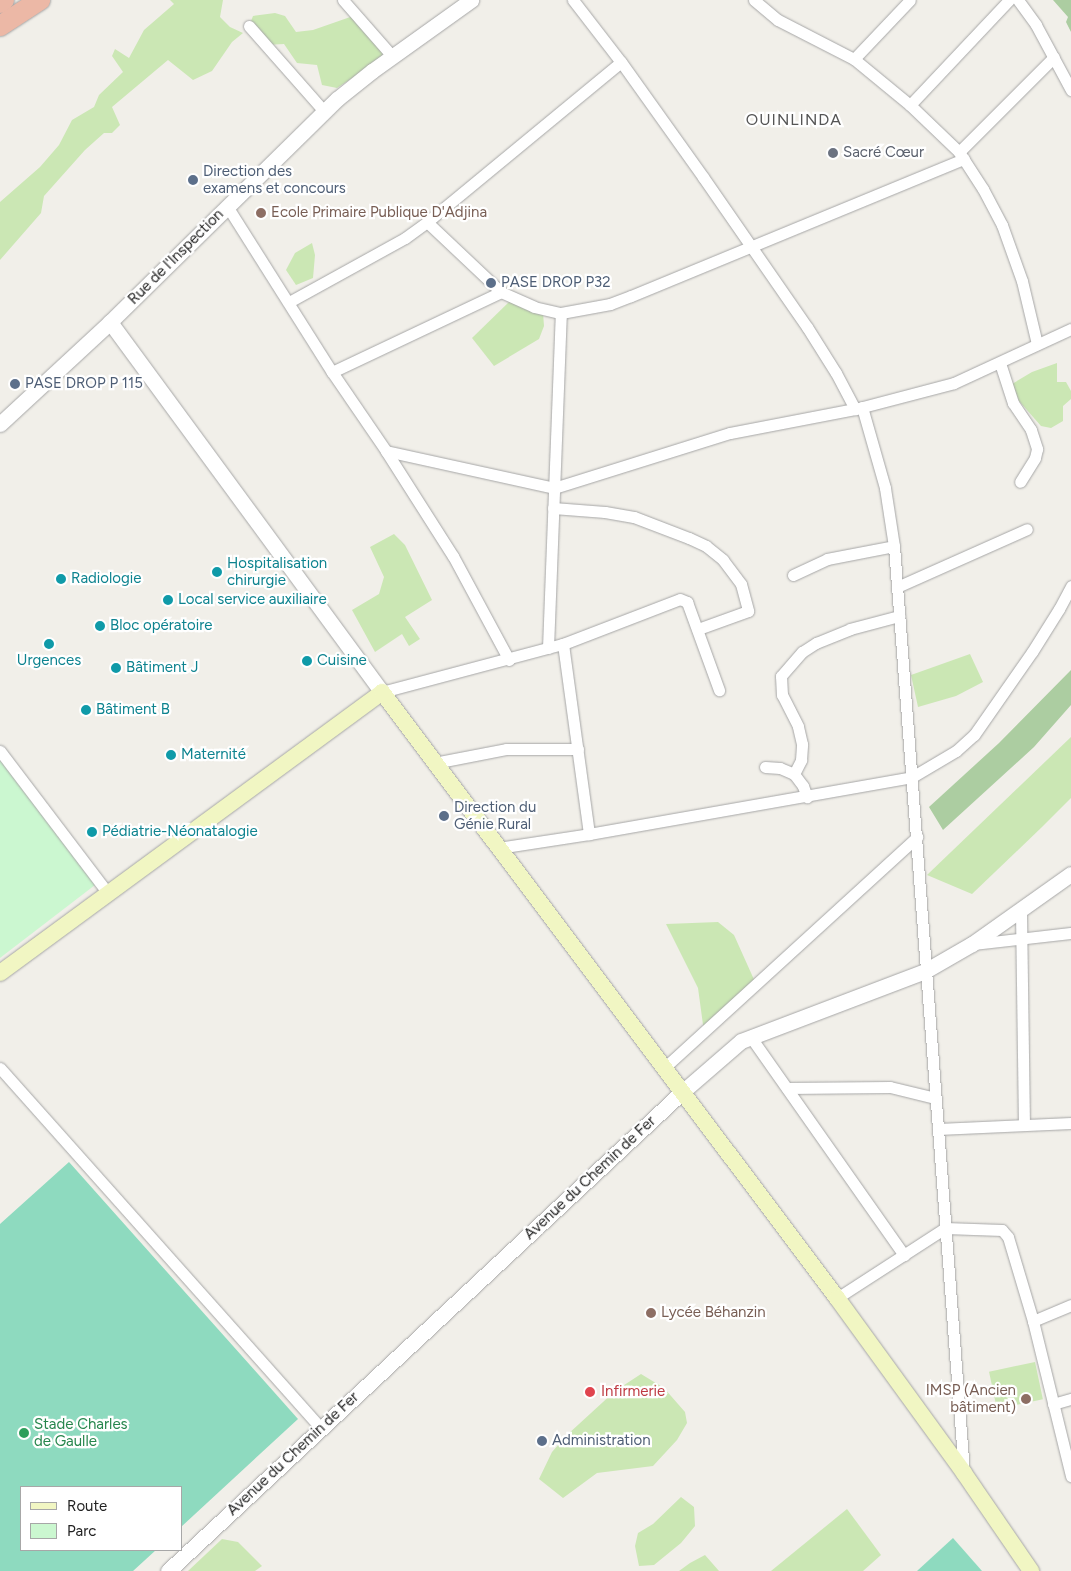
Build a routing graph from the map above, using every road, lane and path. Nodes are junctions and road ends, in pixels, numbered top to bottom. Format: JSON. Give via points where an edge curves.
{"nodes":[{"id":1,"x":4,"y":0,"type":"edge"},
{"id":2,"x":40,"y":0,"type":"edge"},
{"id":3,"x":343,"y":0,"type":"edge"},
{"id":4,"x":471,"y":0,"type":"edge"},
{"id":5,"x":573,"y":0,"type":"edge"},
{"id":6,"x":754,"y":0,"type":"edge"},
{"id":7,"x":910,"y":0,"type":"edge"},
{"id":8,"x":1009,"y":0,"type":"edge"},
{"id":9,"x":1018,"y":0,"type":"edge"},
{"id":10,"x":0,"y":2,"type":"edge"},
{"id":11,"x":0,"y":26,"type":"edge"},
{"id":12,"x":248,"y":26,"type":"dead end"},
{"id":13,"x":392,"y":56,"type":"junction"},
{"id":14,"x":1054,"y":57,"type":"junction"},
{"id":15,"x":854,"y":59,"type":"junction"},
{"id":16,"x":621,"y":62,"type":"junction"},
{"id":17,"x":1071,"y":90,"type":"edge"},
{"id":18,"x":910,"y":105,"type":"junction"},
{"id":19,"x":324,"y":112,"type":"junction"},
{"id":20,"x":961,"y":156,"type":"junction"},
{"id":21,"x":227,"y":206,"type":"junction"},
{"id":22,"x":427,"y":222,"type":"junction"},
{"id":23,"x":751,"y":248,"type":"junction"},
{"id":24,"x":501,"y":292,"type":"junction"},
{"id":25,"x":289,"y":302,"type":"junction"},
{"id":26,"x":561,"y":313,"type":"junction"},
{"id":27,"x":110,"y":322,"type":"junction"},
{"id":28,"x":1071,"y":329,"type":"edge"},
{"id":29,"x":1037,"y":344,"type":"junction"},
{"id":30,"x":1000,"y":363,"type":"junction"},
{"id":31,"x":332,"y":372,"type":"junction"},
{"id":32,"x":858,"y":408,"type":"junction"},
{"id":33,"x":0,"y":424,"type":"edge"},
{"id":34,"x":386,"y":451,"type":"junction"},
{"id":35,"x":1020,"y":482,"type":"dead end"},
{"id":36,"x":554,"y":488,"type":"junction"},
{"id":37,"x":553,"y":508,"type":"junction"},
{"id":38,"x":1027,"y":529,"type":"dead end"},
{"id":39,"x":894,"y":546,"type":"junction"},
{"id":40,"x":794,"y":575,"type":"dead end"},
{"id":41,"x":897,"y":586,"type":"junction"},
{"id":42,"x":1071,"y":586,"type":"edge"},
{"id":43,"x":899,"y":616,"type":"junction"},
{"id":44,"x":698,"y":629,"type":"junction"},
{"id":45,"x":563,"y":644,"type":"junction"},
{"id":46,"x":548,"y":648,"type":"junction"},
{"id":47,"x":509,"y":660,"type":"junction"},
{"id":48,"x":719,"y":690,"type":"dead end"},
{"id":49,"x":382,"y":692,"type":"junction"},
{"id":50,"x":578,"y":749,"type":"junction"},
{"id":51,"x":0,"y":752,"type":"edge"},
{"id":52,"x":434,"y":763,"type":"junction"},
{"id":53,"x":765,"y":767,"type":"dead end"},
{"id":54,"x":794,"y":774,"type":"junction"},
{"id":55,"x":912,"y":776,"type":"junction"},
{"id":56,"x":807,"y":797,"type":"junction"},
{"id":57,"x":590,"y":834,"type":"junction"},
{"id":58,"x":917,"y":837,"type":"junction"},
{"id":59,"x":498,"y":848,"type":"junction"},
{"id":60,"x":1071,"y":874,"type":"edge"},
{"id":61,"x":106,"y":892,"type":"junction"},
{"id":62,"x":1021,"y":912,"type":"junction"},
{"id":63,"x":1071,"y":933,"type":"edge"},
{"id":64,"x":1020,"y":938,"type":"junction"},
{"id":65,"x":972,"y":944,"type":"junction"},
{"id":66,"x":925,"y":971,"type":"junction"},
{"id":67,"x":0,"y":972,"type":"edge"},
{"id":68,"x":750,"y":1036,"type":"junction"},
{"id":69,"x":0,"y":1068,"type":"edge"},
{"id":70,"x":664,"y":1068,"type":"junction"},
{"id":71,"x":787,"y":1088,"type":"junction"},
{"id":72,"x":681,"y":1093,"type":"junction"},
{"id":73,"x":935,"y":1098,"type":"junction"},
{"id":74,"x":1024,"y":1123,"type":"junction"},
{"id":75,"x":1071,"y":1123,"type":"edge"},
{"id":76,"x":938,"y":1129,"type":"junction"},
{"id":77,"x":945,"y":1228,"type":"junction"},
{"id":78,"x":904,"y":1255,"type":"junction"},
{"id":79,"x":837,"y":1298,"type":"junction"},
{"id":80,"x":1071,"y":1305,"type":"edge"},
{"id":81,"x":1033,"y":1321,"type":"junction"},
{"id":82,"x":1071,"y":1399,"type":"edge"},
{"id":83,"x":1053,"y":1404,"type":"junction"},
{"id":84,"x":321,"y":1428,"type":"junction"},
{"id":85,"x":964,"y":1473,"type":"junction"},
{"id":86,"x":1071,"y":1476,"type":"edge"},
{"id":87,"x":168,"y":1571,"type":"edge"},
{"id":88,"x":1031,"y":1571,"type":"edge"}],
"edges":[{"from":1,"to":10,"type":"highway"},
{"from":2,"to":11,"type":"highway"},
{"from":3,"to":13,"type":"street"},
{"from":4,"to":13,"type":"street","name":"Rue de l'Inspection"},
{"from":5,"to":16,"type":"street"},
{"from":6,"to":15,"type":"street","via":[[778,20]]},
{"from":7,"to":15,"type":"street"},
{"from":8,"to":18,"type":"street"},
{"from":9,"to":14,"type":"street"},
{"from":12,"to":19,"type":"street"},
{"from":13,"to":19,"type":"street","name":"Rue de l'Inspection"},
{"from":14,"to":17,"type":"street"},
{"from":14,"to":20,"type":"street"},
{"from":15,"to":18,"type":"street"},
{"from":16,"to":22,"type":"street"},
{"from":16,"to":23,"type":"street"},
{"from":18,"to":20,"type":"street"},
{"from":19,"to":21,"type":"street","name":"Rue de l'Inspection"},
{"from":20,"to":23,"type":"street"},
{"from":20,"to":29,"type":"street","via":[[989,200],[1014,255]]},
{"from":21,"to":25,"type":"street"},
{"from":21,"to":27,"type":"street","name":"Rue de l'Inspection"},
{"from":22,"to":24,"type":"street"},
{"from":22,"to":25,"type":"street","via":[[405,238]]},
{"from":23,"to":26,"type":"street","via":[[610,304]]},
{"from":23,"to":32,"type":"street","via":[[807,327]]},
{"from":24,"to":26,"type":"street","via":[[534,307]]},
{"from":24,"to":31,"type":"street"},
{"from":25,"to":31,"type":"street"},
{"from":26,"to":36,"type":"street"},
{"from":27,"to":33,"type":"street","name":"Rue de l'Inspection"},
{"from":27,"to":49,"type":"street"},
{"from":28,"to":29,"type":"street"},
{"from":29,"to":30,"type":"street"},
{"from":30,"to":32,"type":"street","via":[[954,383]]},
{"from":30,"to":35,"type":"street","via":[[1013,404],[1031,430],[1037,449]]},
{"from":31,"to":34,"type":"street"},
{"from":32,"to":36,"type":"street","via":[[730,433]]},
{"from":32,"to":39,"type":"street","via":[[885,488]]},
{"from":34,"to":36,"type":"street"},
{"from":34,"to":47,"type":"street","via":[[453,556]]},
{"from":36,"to":37,"type":"street"},
{"from":37,"to":44,"type":"street","via":[[634,517],[706,546],[723,560],[741,584],[748,611]]},
{"from":37,"to":46,"type":"street"},
{"from":38,"to":41,"type":"street"},
{"from":39,"to":40,"type":"street","via":[[827,559]]},
{"from":39,"to":41,"type":"street"},
{"from":41,"to":43,"type":"street"},
{"from":42,"to":55,"type":"street","via":[[1060,610],[974,735],[956,751]]},
{"from":43,"to":54,"type":"street","via":[[850,629],[816,643],[802,652],[781,676],[782,695],[798,726],[802,744],[801,760]]},
{"from":43,"to":55,"type":"street"},
{"from":44,"to":45,"type":"street","via":[[687,602],[680,599]]},
{"from":44,"to":48,"type":"street"},
{"from":45,"to":46,"type":"street"},
{"from":45,"to":50,"type":"street"},
{"from":46,"to":47,"type":"street"},
{"from":47,"to":49,"type":"street"},
{"from":49,"to":52,"type":"main road"},
{"from":49,"to":61,"type":"main road"},
{"from":50,"to":52,"type":"street","via":[[506,749]]},
{"from":50,"to":57,"type":"street"},
{"from":51,"to":61,"type":"street"},
{"from":52,"to":59,"type":"main road"},
{"from":53,"to":54,"type":"street","via":[[780,768]]},
{"from":54,"to":56,"type":"street"},
{"from":55,"to":56,"type":"street"},
{"from":55,"to":58,"type":"street"},
{"from":56,"to":57,"type":"street"},
{"from":57,"to":59,"type":"street"},
{"from":58,"to":66,"type":"street"},
{"from":58,"to":70,"type":"street"},
{"from":59,"to":70,"type":"main road"},
{"from":60,"to":62,"type":"street","name":"Avenue du Chemin de Fer"},
{"from":61,"to":67,"type":"main road"},
{"from":62,"to":64,"type":"street"},
{"from":62,"to":65,"type":"street","name":"Avenue du Chemin de Fer"},
{"from":63,"to":64,"type":"street"},
{"from":64,"to":65,"type":"street"},
{"from":64,"to":74,"type":"street"},
{"from":65,"to":66,"type":"street","name":"Avenue du Chemin de Fer"},
{"from":66,"to":68,"type":"street","name":"Avenue du Chemin de Fer"},
{"from":66,"to":73,"type":"street"},
{"from":68,"to":71,"type":"street"},
{"from":68,"to":72,"type":"street","name":"Avenue du Chemin de Fer"},
{"from":69,"to":84,"type":"street"},
{"from":70,"to":72,"type":"main road"},
{"from":71,"to":73,"type":"street","via":[[890,1087]]},
{"from":71,"to":78,"type":"street"},
{"from":72,"to":79,"type":"main road"},
{"from":72,"to":84,"type":"street","name":"Avenue du Chemin de Fer"},
{"from":73,"to":76,"type":"street"},
{"from":74,"to":75,"type":"street"},
{"from":74,"to":76,"type":"street"},
{"from":76,"to":77,"type":"street"},
{"from":77,"to":78,"type":"street"},
{"from":77,"to":81,"type":"street","via":[[1002,1230],[1008,1237]]},
{"from":77,"to":85,"type":"street"},
{"from":78,"to":79,"type":"street"},
{"from":79,"to":85,"type":"main road"},
{"from":80,"to":81,"type":"street"},
{"from":81,"to":83,"type":"street"},
{"from":82,"to":83,"type":"street"},
{"from":83,"to":86,"type":"street"},
{"from":84,"to":87,"type":"street","name":"Avenue du Chemin de Fer"},
{"from":85,"to":88,"type":"main road"}]}
